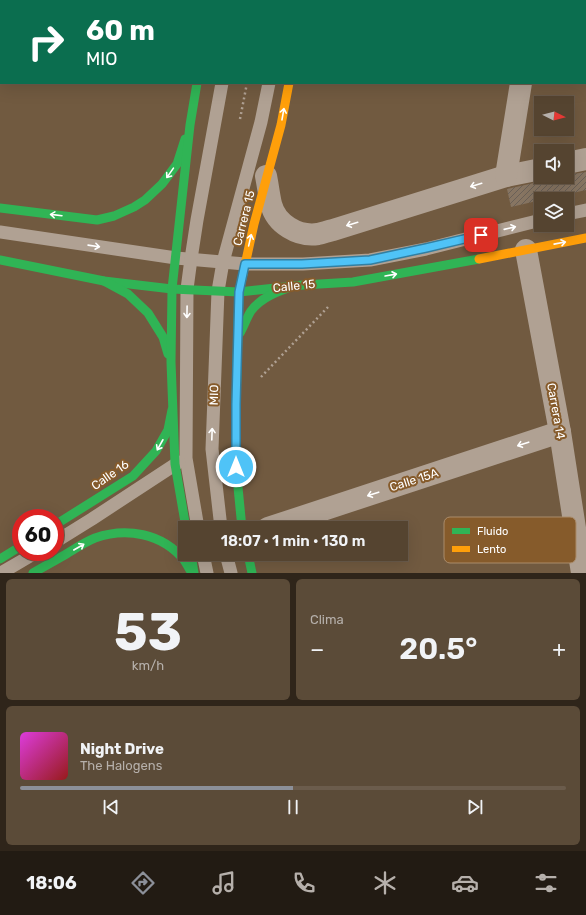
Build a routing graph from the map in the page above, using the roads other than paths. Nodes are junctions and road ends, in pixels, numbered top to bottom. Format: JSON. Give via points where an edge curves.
{"nodes":[{"id":1,"x":197,"y":84,"type":"edge"},
{"id":2,"x":222,"y":84,"type":"edge"},
{"id":3,"x":269,"y":84,"type":"edge"},
{"id":4,"x":289,"y":84,"type":"edge"},
{"id":5,"x":521,"y":84,"type":"edge"},
{"id":6,"x":190,"y":125,"type":"junction"},
{"id":7,"x":586,"y":159,"type":"edge"},
{"id":8,"x":574,"y":162,"type":"edge"},
{"id":9,"x":534,"y":170,"type":"edge"},
{"id":10,"x":266,"y":176,"type":"junction"},
{"id":11,"x":506,"y":176,"type":"junction"},
{"id":12,"x":0,"y":208,"type":"edge"},
{"id":13,"x":586,"y":210,"type":"edge"},
{"id":14,"x":574,"y":213,"type":"edge"},
{"id":15,"x":534,"y":222,"type":"edge"},
{"id":16,"x":0,"y":232,"type":"edge"},
{"id":17,"x":586,"y":238,"type":"edge"},
{"id":18,"x":526,"y":250,"type":"junction"},
{"id":19,"x":176,"y":258,"type":"junction"},
{"id":20,"x":191,"y":259,"type":"junction"},
{"id":21,"x":0,"y":260,"type":"edge"},
{"id":22,"x":223,"y":262,"type":"junction"},
{"id":23,"x":245,"y":264,"type":"junction"},
{"id":24,"x":104,"y":281,"type":"junction"},
{"id":25,"x":294,"y":286,"type":"junction"},
{"id":26,"x":172,"y":289,"type":"junction"},
{"id":27,"x":187,"y":289,"type":"junction"},
{"id":28,"x":218,"y":291,"type":"junction"},
{"id":29,"x":239,"y":292,"type":"junction"},
{"id":30,"x":238,"y":336,"type":"junction"},
{"id":31,"x":171,"y":362,"type":"junction"},
{"id":32,"x":173,"y":409,"type":"junction"},
{"id":33,"x":560,"y":432,"type":"junction"},
{"id":34,"x":180,"y":461,"type":"junction"},
{"id":35,"x":573,"y":517,"type":"edge"},
{"id":36,"x":64,"y":519,"type":"edge"},
{"id":37,"x":185,"y":521,"type":"edge"},
{"id":38,"x":196,"y":521,"type":"edge"},
{"id":39,"x":221,"y":521,"type":"edge"},
{"id":40,"x":241,"y":521,"type":"edge"},
{"id":41,"x":289,"y":521,"type":"edge"},
{"id":42,"x":576,"y":535,"type":"edge"},
{"id":43,"x":64,"y":536,"type":"edge"},
{"id":44,"x":12,"y":552,"type":"edge"},
{"id":45,"x":0,"y":559,"type":"edge"},
{"id":46,"x":22,"y":561,"type":"edge"},
{"id":47,"x":192,"y":561,"type":"edge"},
{"id":48,"x":204,"y":561,"type":"edge"},
{"id":49,"x":228,"y":561,"type":"edge"},
{"id":50,"x":249,"y":561,"type":"edge"},
{"id":51,"x":1,"y":573,"type":"edge"},
{"id":52,"x":33,"y":573,"type":"edge"},
{"id":53,"x":193,"y":573,"type":"edge"},
{"id":54,"x":207,"y":573,"type":"edge"},
{"id":55,"x":231,"y":573,"type":"edge"},
{"id":56,"x":252,"y":573,"type":"edge"},
{"id":57,"x":582,"y":573,"type":"edge"}],
"edges":[{"from":1,"to":6,"type":"main road"},
{"from":2,"to":20,"type":"lane"},
{"from":3,"to":22,"type":"lane","name":"MIO"},
{"from":10,"to":4,"type":"main road","name":"Carrera 15","one_way":true,"via":[[281,125]]},
{"from":5,"to":11,"type":"street"},
{"from":6,"to":12,"type":"main road","one_way":true,"via":[[177,164],[162,184],[145,200],[121,213],[97,220]]},
{"from":6,"to":19,"type":"main road"},
{"from":7,"to":8,"type":"street"},
{"from":9,"to":11,"type":"street"},
{"from":11,"to":10,"type":"street","one_way":true,"via":[[317,234],[302,233],[289,228],[278,219],[271,206]]},
{"from":23,"to":10,"type":"main road","name":"Carrera 15","one_way":true},
{"from":13,"to":14,"type":"lane"},
{"from":23,"to":15,"type":"lane","one_way":true,"via":[[370,260]]},
{"from":16,"to":19,"type":"lane","one_way":true},
{"from":18,"to":17,"type":"main road","name":"Calle 15","one_way":true},
{"from":25,"to":18,"type":"main road","name":"Calle 15","one_way":true,"via":[[353,282]]},
{"from":18,"to":33,"type":"street","name":"Carrera 14"},
{"from":19,"to":20,"type":"lane"},
{"from":19,"to":26,"type":"main road"},
{"from":20,"to":22,"type":"lane"},
{"from":20,"to":27,"type":"lane"},
{"from":21,"to":24,"type":"main road","name":"Calle 15"},
{"from":22,"to":23,"type":"lane"},
{"from":22,"to":28,"type":"lane","name":"MIO"},
{"from":23,"to":29,"type":"main road","name":"Carrera 15"},
{"from":24,"to":26,"type":"main road","name":"Calle 15"},
{"from":24,"to":31,"type":"main road","via":[[128,294],[148,313],[162,337]]},
{"from":25,"to":29,"type":"main road","name":"Calle 15"},
{"from":25,"to":30,"type":"main road","via":[[269,296],[252,309]]},
{"from":26,"to":27,"type":"main road","name":"Calle 15"},
{"from":26,"to":31,"type":"main road"},
{"from":27,"to":28,"type":"main road","name":"Calle 15"},
{"from":27,"to":34,"type":"lane","one_way":true},
{"from":28,"to":29,"type":"main road","name":"Calle 15"},
{"from":39,"to":28,"type":"lane","name":"MIO","one_way":true,"via":[[212,449]]},
{"from":29,"to":30,"type":"main road","name":"Carrera 15"},
{"from":30,"to":40,"type":"main road","name":"Carrera 15","via":[[236,467]]},
{"from":31,"to":32,"type":"main road"},
{"from":32,"to":34,"type":"main road"},
{"from":32,"to":36,"type":"main road","name":"Calle 16","one_way":true,"via":[[168,430],[156,451],[133,476]]},
{"from":33,"to":35,"type":"street","name":"Carrera 14"},
{"from":33,"to":41,"type":"street","name":"Calle 15A","one_way":true},
{"from":34,"to":37,"type":"main road"},
{"from":34,"to":38,"type":"lane"},
{"from":34,"to":43,"type":"lane"},
{"from":42,"to":57,"type":"street","name":"Carrera 14"},
{"from":44,"to":45,"type":"main road"},
{"from":46,"to":51,"type":"lane"},
{"from":47,"to":53,"type":"main road"},
{"from":48,"to":54,"type":"lane"},
{"from":49,"to":55,"type":"lane"},
{"from":50,"to":56,"type":"main road"},
{"from":52,"to":53,"type":"main road","one_way":true,"via":[[94,539],[112,533],[129,532],[162,541],[174,550]]}]}
